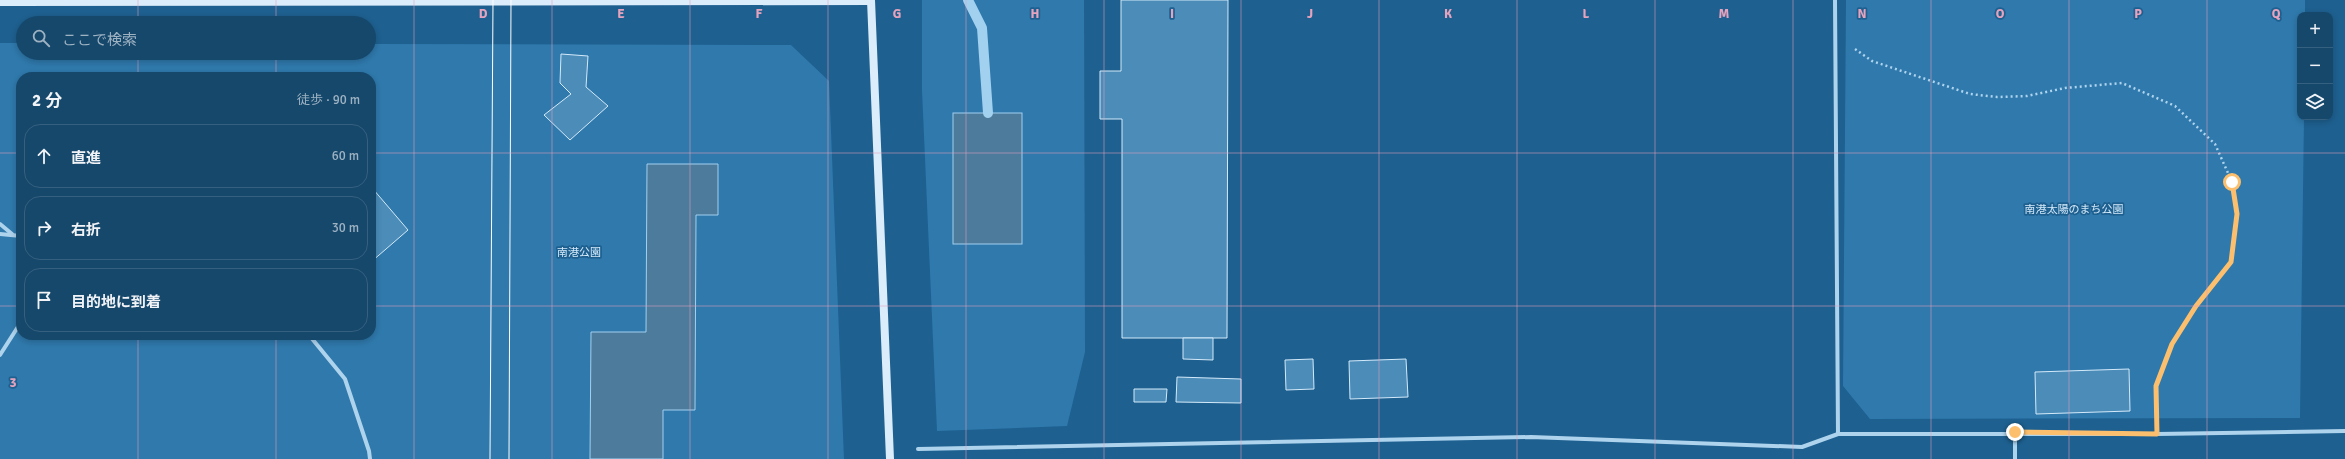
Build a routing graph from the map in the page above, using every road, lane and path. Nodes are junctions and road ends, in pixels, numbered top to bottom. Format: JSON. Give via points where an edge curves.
{"nodes":[{"id":1,"x":871,"y":0,"type":"edge"},
{"id":2,"x":1835,"y":0,"type":"edge"},
{"id":3,"x":0,"y":2,"type":"edge"},
{"id":4,"x":467,"y":2,"type":"edge"},
{"id":5,"x":1834,"y":35,"type":"junction"},
{"id":6,"x":0,"y":224,"type":"edge"},
{"id":7,"x":0,"y":234,"type":"edge"},
{"id":8,"x":12,"y":235,"type":"junction"},
{"id":9,"x":16,"y":235,"type":"edge"},
{"id":10,"x":16,"y":330,"type":"edge"},
{"id":11,"x":313,"y":340,"type":"edge"},
{"id":12,"x":0,"y":355,"type":"edge"},
{"id":13,"x":2345,"y":431,"type":"edge"},
{"id":14,"x":2015,"y":432,"type":"junction"},
{"id":15,"x":1838,"y":434,"type":"junction"},
{"id":16,"x":2157,"y":434,"type":"junction"},
{"id":17,"x":918,"y":449,"type":"dead end"},
{"id":18,"x":370,"y":459,"type":"edge"},
{"id":19,"x":890,"y":459,"type":"edge"},
{"id":20,"x":2015,"y":459,"type":"edge"}],
"edges":[{"from":1,"to":4,"type":"street"},
{"from":1,"to":19,"type":"street"},
{"from":2,"to":5,"type":"street"},
{"from":3,"to":4,"type":"street"},
{"from":5,"to":15,"type":"street"},
{"from":5,"to":16,"type":"path","via":[[1872,61],[1970,94],[1997,97],[2028,96],[2065,88],[2122,83],[2175,106],[2215,144],[2232,182],[2237,214],[2231,262],[2196,306],[2172,344],[2156,386]]},
{"from":6,"to":8,"type":"street"},
{"from":7,"to":8,"type":"street"},
{"from":8,"to":9,"type":"street"},
{"from":10,"to":12,"type":"street"},
{"from":11,"to":18,"type":"street","via":[[345,379]]},
{"from":13,"to":16,"type":"street"},
{"from":14,"to":15,"type":"street"},
{"from":14,"to":16,"type":"street"},
{"from":14,"to":20,"type":"street"},
{"from":15,"to":17,"type":"street","via":[[1802,447],[1531,437]]}]}
